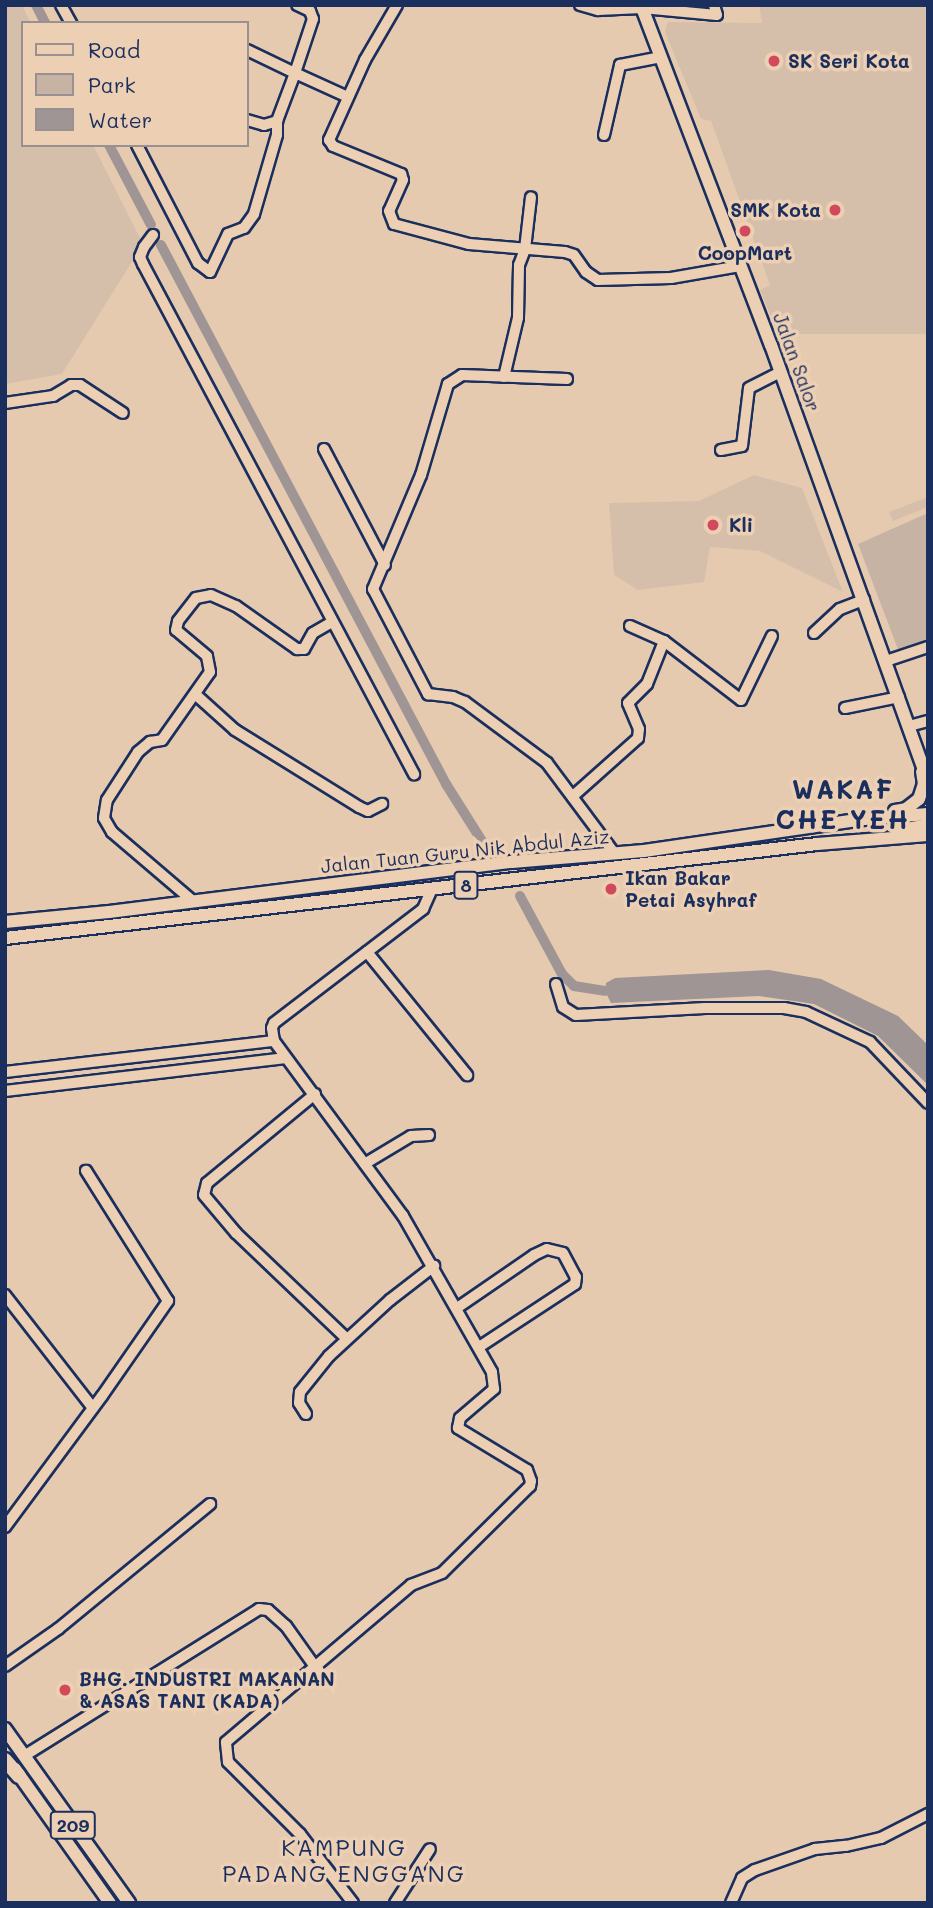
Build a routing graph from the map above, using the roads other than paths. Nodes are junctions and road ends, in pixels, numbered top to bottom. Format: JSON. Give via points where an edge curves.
{"nodes":[{"id":1,"x":61,"y":5,"type":"edge"},
{"id":2,"x":297,"y":5,"type":"edge"},
{"id":3,"x":397,"y":5,"type":"edge"},
{"id":4,"x":580,"y":5,"type":"edge"},
{"id":5,"x":714,"y":5,"type":"edge"},
{"id":6,"x":642,"y":7,"type":"edge"},
{"id":7,"x":70,"y":21,"type":"edge"},
{"id":8,"x":248,"y":50,"type":"edge"},
{"id":9,"x":661,"y":57,"type":"junction"},
{"id":10,"x":295,"y":74,"type":"junction"},
{"id":11,"x":348,"y":97,"type":"junction"},
{"id":12,"x":248,"y":120,"type":"edge"},
{"id":13,"x":277,"y":121,"type":"junction"},
{"id":14,"x":604,"y":135,"type":"dead end"},
{"id":15,"x":138,"y":147,"type":"edge"},
{"id":16,"x":531,"y":197,"type":"dead end"},
{"id":17,"x":153,"y":235,"type":"dead end"},
{"id":18,"x":525,"y":249,"type":"junction"},
{"id":19,"x":740,"y":266,"type":"junction"},
{"id":20,"x":780,"y":372,"type":"junction"},
{"id":21,"x":505,"y":377,"type":"junction"},
{"id":22,"x":567,"y":379,"type":"dead end"},
{"id":23,"x":5,"y":403,"type":"edge"},
{"id":24,"x":123,"y":413,"type":"dead end"},
{"id":25,"x":324,"y":449,"type":"dead end"},
{"id":26,"x":721,"y":450,"type":"dead end"},
{"id":27,"x":385,"y":565,"type":"junction"},
{"id":28,"x":864,"y":600,"type":"junction"},
{"id":29,"x":332,"y":622,"type":"junction"},
{"id":30,"x":630,"y":626,"type":"dead end"},
{"id":31,"x":814,"y":633,"type":"dead end"},
{"id":32,"x":772,"y":636,"type":"dead end"},
{"id":33,"x":664,"y":641,"type":"junction"},
{"id":34,"x":928,"y":647,"type":"edge"},
{"id":35,"x":886,"y":661,"type":"junction"},
{"id":36,"x":195,"y":694,"type":"junction"},
{"id":37,"x":899,"y":697,"type":"junction"},
{"id":38,"x":845,"y":709,"type":"dead end"},
{"id":39,"x":928,"y":722,"type":"edge"},
{"id":40,"x":910,"y":730,"type":"junction"},
{"id":41,"x":924,"y":761,"type":"edge"},
{"id":42,"x":414,"y":774,"type":"dead end"},
{"id":43,"x":928,"y":782,"type":"edge"},
{"id":44,"x":573,"y":796,"type":"junction"},
{"id":45,"x":382,"y":804,"type":"dead end"},
{"id":46,"x":928,"y":814,"type":"edge"},
{"id":47,"x":864,"y":819,"type":"junction"},
{"id":48,"x":928,"y":825,"type":"edge"},
{"id":49,"x":928,"y":835,"type":"edge"},
{"id":50,"x":817,"y":844,"type":"junction"},
{"id":51,"x":614,"y":853,"type":"junction"},
{"id":52,"x":432,"y":889,"type":"junction"},
{"id":53,"x":194,"y":902,"type":"junction"},
{"id":54,"x":5,"y":922,"type":"edge"},
{"id":55,"x":5,"y":938,"type":"edge"},
{"id":56,"x":367,"y":952,"type":"junction"},
{"id":57,"x":556,"y":984,"type":"dead end"},
{"id":58,"x":274,"y":1041,"type":"junction"},
{"id":59,"x":286,"y":1058,"type":"junction"},
{"id":60,"x":5,"y":1072,"type":"edge"},
{"id":61,"x":467,"y":1075,"type":"dead end"},
{"id":62,"x":5,"y":1091,"type":"edge"},
{"id":63,"x":315,"y":1094,"type":"junction"},
{"id":64,"x":928,"y":1103,"type":"edge"},
{"id":65,"x":429,"y":1135,"type":"dead end"},
{"id":66,"x":366,"y":1163,"type":"junction"},
{"id":67,"x":86,"y":1171,"type":"dead end"},
{"id":68,"x":434,"y":1266,"type":"junction"},
{"id":69,"x":5,"y":1294,"type":"edge"},
{"id":70,"x":457,"y":1308,"type":"junction"},
{"id":71,"x":347,"y":1339,"type":"junction"},
{"id":72,"x":479,"y":1347,"type":"junction"},
{"id":73,"x":93,"y":1408,"type":"junction"},
{"id":74,"x":306,"y":1414,"type":"dead end"},
{"id":75,"x":210,"y":1504,"type":"dead end"},
{"id":76,"x":5,"y":1527,"type":"edge"},
{"id":77,"x":5,"y":1666,"type":"edge"},
{"id":78,"x":316,"y":1668,"type":"junction"},
{"id":79,"x":5,"y":1729,"type":"edge"},
{"id":80,"x":24,"y":1756,"type":"junction"},
{"id":81,"x":5,"y":1758,"type":"edge"},
{"id":82,"x":19,"y":1776,"type":"joint"},
{"id":83,"x":928,"y":1814,"type":"edge"},
{"id":84,"x":430,"y":1849,"type":"dead end"},
{"id":85,"x":110,"y":1903,"type":"edge"},
{"id":86,"x":129,"y":1903,"type":"edge"},
{"id":87,"x":353,"y":1903,"type":"edge"},
{"id":88,"x":395,"y":1903,"type":"edge"},
{"id":89,"x":731,"y":1903,"type":"edge"}],
"edges":[{"from":1,"to":7,"type":"street"},
{"from":2,"to":10,"type":"street","via":[[310,11],[313,19]]},
{"from":3,"to":11,"type":"street"},
{"from":4,"to":6,"type":"street","via":[[598,10]]},
{"from":5,"to":6,"type":"street","via":[[717,15]]},
{"from":6,"to":9,"type":"main road","name":"Jalan Salor"},
{"from":8,"to":10,"type":"street"},
{"from":9,"to":14,"type":"street","via":[[620,65]]},
{"from":9,"to":19,"type":"main road","name":"Jalan Salor"},
{"from":10,"to":11,"type":"street"},
{"from":10,"to":13,"type":"street"},
{"from":11,"to":18,"type":"street","via":[[330,144],[401,174],[403,180],[389,211],[394,224],[458,242]]},
{"from":12,"to":13,"type":"street","via":[[264,125]]},
{"from":13,"to":15,"type":"street","via":[[254,214],[244,228],[228,234],[210,272],[198,263]]},
{"from":16,"to":18,"type":"street"},
{"from":17,"to":29,"type":"street","via":[[141,257],[143,264]]},
{"from":18,"to":19,"type":"street","via":[[574,255],[598,280],[671,278]]},
{"from":18,"to":21,"type":"street","via":[[519,265],[518,318]]},
{"from":19,"to":20,"type":"main road","name":"Jalan Salor"},
{"from":20,"to":26,"type":"street","via":[[749,388],[742,446]]},
{"from":20,"to":28,"type":"main road","name":"Jalan Salor"},
{"from":21,"to":22,"type":"street"},
{"from":21,"to":27,"type":"street","via":[[463,375],[448,384],[421,475]]},
{"from":23,"to":24,"type":"street","via":[[54,396],[71,385],[80,385]]},
{"from":25,"to":27,"type":"street"},
{"from":27,"to":44,"type":"street","via":[[373,589],[428,694],[465,702],[547,763]]},
{"from":28,"to":31,"type":"street","via":[[840,609]]},
{"from":28,"to":35,"type":"main road","name":"Jalan Salor"},
{"from":29,"to":36,"type":"street","via":[[313,633],[303,649],[297,649],[236,606],[211,595],[196,598],[176,629],[210,661],[210,672]]},
{"from":29,"to":42,"type":"street"},
{"from":30,"to":33,"type":"street"},
{"from":32,"to":33,"type":"street","via":[[741,700]]},
{"from":33,"to":44,"type":"street","via":[[647,684],[628,703],[638,738]]},
{"from":34,"to":35,"type":"street"},
{"from":35,"to":37,"type":"main road","name":"Jalan Salor"},
{"from":36,"to":45,"type":"street","via":[[235,730],[359,807],[368,811]]},
{"from":36,"to":53,"type":"street","via":[[162,740],[146,743],[138,752],[104,809],[112,832]]},
{"from":37,"to":38,"type":"street"},
{"from":37,"to":40,"type":"main road","name":"Jalan Salor"},
{"from":39,"to":40,"type":"street"},
{"from":40,"to":41,"type":"main road","name":"Jalan Salor"},
{"from":41,"to":43,"type":"main road","name":"Jalan Salor"},
{"from":41,"to":47,"type":"main road","via":[[919,799],[906,808]]},
{"from":44,"to":51,"type":"street"},
{"from":46,"to":47,"type":"main road","name":"Jalan Tuan Guru Nik Abdul Aziz","number":"8"},
{"from":47,"to":51,"type":"main road","name":"Jalan Tuan Guru Nik Abdul Aziz","number":"8"},
{"from":48,"to":50,"type":"main road"},
{"from":49,"to":50,"type":"main road","name":"Jalan Tuan Guru Nik Abdul Aziz","number":"8"},
{"from":50,"to":52,"type":"main road","name":"Jalan Tuan Guru Nik Abdul Aziz","number":"8"},
{"from":51,"to":53,"type":"main road","name":"Jalan Tuan Guru Nik Abdul Aziz","number":"8"},
{"from":52,"to":55,"type":"main road","name":"Jalan Tuan Guru Nik Abdul Aziz","number":"8"},
{"from":52,"to":56,"type":"street","via":[[424,909]]},
{"from":53,"to":54,"type":"main road","name":"Jalan Tuan Guru Nik Abdul Aziz","number":"8"},
{"from":56,"to":58,"type":"street","via":[[274,1023]]},
{"from":56,"to":61,"type":"street"},
{"from":57,"to":64,"type":"street","via":[[563,1007],[576,1015],[705,1007],[806,1012],[870,1042]]},
{"from":58,"to":59,"type":"street"},
{"from":58,"to":60,"type":"street"},
{"from":59,"to":62,"type":"street"},
{"from":59,"to":63,"type":"street"},
{"from":63,"to":66,"type":"street"},
{"from":63,"to":71,"type":"street","via":[[207,1183],[204,1195],[236,1233]]},
{"from":65,"to":66,"type":"street","via":[[411,1136]]},
{"from":66,"to":68,"type":"street"},
{"from":67,"to":73,"type":"street","via":[[168,1298]]},
{"from":68,"to":70,"type":"street"},
{"from":68,"to":71,"type":"street"},
{"from":69,"to":73,"type":"street"},
{"from":70,"to":72,"type":"street"},
{"from":70,"to":72,"type":"street","via":[[534,1255],[547,1249],[563,1252],[575,1284]]},
{"from":71,"to":74,"type":"street","via":[[300,1392],[299,1403]]},
{"from":72,"to":78,"type":"street","via":[[492,1372],[494,1389],[457,1420],[458,1428],[527,1470],[530,1486],[442,1573],[411,1585]]},
{"from":73,"to":76,"type":"street"},
{"from":75,"to":77,"type":"street","via":[[58,1629]]},
{"from":78,"to":80,"type":"street","via":[[286,1626],[268,1610],[259,1609]]},
{"from":78,"to":87,"type":"street","via":[[229,1736],[225,1754],[300,1834]]},
{"from":79,"to":80,"type":"main road","number":"209"},
{"from":80,"to":86,"type":"main road","number":"209"},
{"from":81,"to":82,"type":"highway"},
{"from":82,"to":85,"type":"main road","number":"209"},
{"from":83,"to":89,"type":"street","via":[[881,1838],[815,1849],[755,1870],[742,1878]]},
{"from":84,"to":88,"type":"street"}]}
